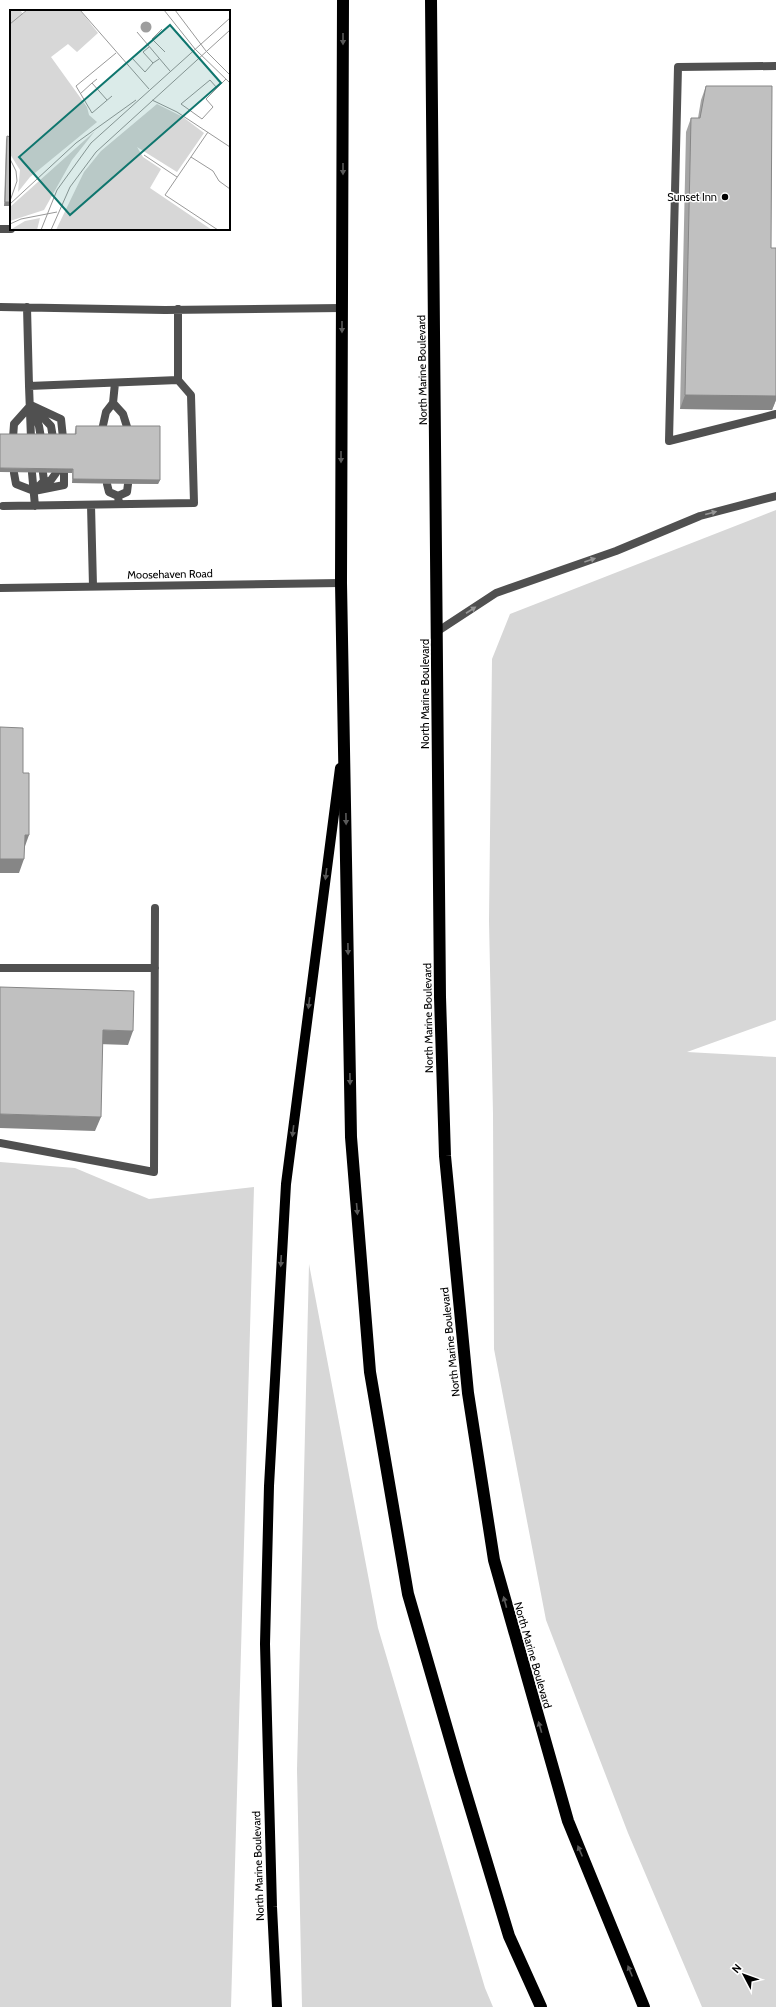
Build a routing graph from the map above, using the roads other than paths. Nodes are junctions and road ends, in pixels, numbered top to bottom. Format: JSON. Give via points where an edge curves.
{"nodes":[{"id":1,"x":343,"y":0,"type":"edge"},
{"id":2,"x":431,"y":0,"type":"edge"},
{"id":3,"x":776,"y":66,"type":"edge"},
{"id":4,"x":0,"y":307,"type":"edge"},
{"id":5,"x":27,"y":307,"type":"junction"},
{"id":6,"x":342,"y":308,"type":"junction"},
{"id":7,"x":178,"y":309,"type":"junction"},
{"id":8,"x":178,"y":380,"type":"junction"},
{"id":9,"x":115,"y":383,"type":"junction"},
{"id":10,"x":29,"y":386,"type":"junction"},
{"id":11,"x":113,"y":402,"type":"junction"},
{"id":12,"x":31,"y":405,"type":"junction"},
{"id":13,"x":776,"y":414,"type":"edge"},
{"id":14,"x":102,"y":430,"type":"edge"},
{"id":15,"x":128,"y":430,"type":"edge"},
{"id":16,"x":13,"y":438,"type":"edge"},
{"id":17,"x":31,"y":438,"type":"edge"},
{"id":18,"x":41,"y":438,"type":"edge"},
{"id":19,"x":53,"y":438,"type":"edge"},
{"id":20,"x":63,"y":438,"type":"edge"},
{"id":21,"x":14,"y":473,"type":"edge"},
{"id":22,"x":32,"y":473,"type":"edge"},
{"id":23,"x":43,"y":473,"type":"edge"},
{"id":24,"x":107,"y":484,"type":"edge"},
{"id":25,"x":128,"y":484,"type":"edge"},
{"id":26,"x":34,"y":491,"type":"junction"},
{"id":27,"x":118,"y":496,"type":"junction"},
{"id":28,"x":776,"y":496,"type":"edge"},
{"id":29,"x":119,"y":504,"type":"junction"},
{"id":30,"x":91,"y":505,"type":"junction"},
{"id":31,"x":3,"y":506,"type":"dead end"},
{"id":32,"x":35,"y":506,"type":"junction"},
{"id":33,"x":341,"y":583,"type":"junction"},
{"id":34,"x":93,"y":586,"type":"junction"},
{"id":35,"x":0,"y":588,"type":"edge"},
{"id":36,"x":438,"y":631,"type":"junction"},
{"id":37,"x":344,"y":738,"type":"junction"},
{"id":38,"x":155,"y":908,"type":"dead end"},
{"id":39,"x":0,"y":968,"type":"edge"},
{"id":40,"x":155,"y":968,"type":"junction"},
{"id":41,"x":0,"y":1143,"type":"edge"},
{"id":42,"x":277,"y":2007,"type":"edge"},
{"id":43,"x":541,"y":2007,"type":"edge"},
{"id":44,"x":644,"y":2007,"type":"edge"}],
"edges":[{"from":1,"to":6,"type":"highway","name":"North Marine Boulevard","one_way":true},
{"from":2,"to":36,"type":"highway","name":"North Marine Boulevard"},
{"from":3,"to":13,"type":"street","via":[[678,67],[669,441]]},
{"from":4,"to":5,"type":"street"},
{"from":5,"to":7,"type":"street"},
{"from":5,"to":10,"type":"street"},
{"from":6,"to":7,"type":"street"},
{"from":6,"to":33,"type":"highway","name":"North Marine Boulevard","one_way":true},
{"from":7,"to":8,"type":"street"},
{"from":8,"to":9,"type":"street"},
{"from":8,"to":29,"type":"street","via":[[191,395],[194,503]]},
{"from":9,"to":10,"type":"street"},
{"from":9,"to":11,"type":"street"},
{"from":10,"to":12,"type":"street"},
{"from":11,"to":14,"type":"street","via":[[106,412]]},
{"from":11,"to":15,"type":"street","via":[[123,414]]},
{"from":12,"to":16,"type":"street","via":[[14,424]]},
{"from":12,"to":17,"type":"street"},
{"from":12,"to":18,"type":"street"},
{"from":12,"to":19,"type":"street","via":[[51,426]]},
{"from":12,"to":20,"type":"street","via":[[61,419]]},
{"from":21,"to":26,"type":"street","via":[[16,484]]},
{"from":22,"to":26,"type":"street"},
{"from":23,"to":26,"type":"street","via":[[44,481]]},
{"from":24,"to":27,"type":"street","via":[[109,492]]},
{"from":25,"to":27,"type":"street","via":[[127,492]]},
{"from":26,"to":26,"type":"street","via":[[64,485],[60,473],[51,480]]},
{"from":26,"to":32,"type":"street"},
{"from":27,"to":29,"type":"street"},
{"from":36,"to":28,"type":"street","one_way":true,"via":[[496,593],[616,551],[700,516]]},
{"from":29,"to":30,"type":"street"},
{"from":30,"to":32,"type":"street"},
{"from":30,"to":34,"type":"street"},
{"from":31,"to":32,"type":"street"},
{"from":33,"to":34,"type":"street","name":"Moosehaven Road"},
{"from":33,"to":37,"type":"highway","name":"North Marine Boulevard"},
{"from":34,"to":35,"type":"street","name":"Moosehaven Road"},
{"from":44,"to":36,"type":"highway","name":"North Marine Boulevard","one_way":true,"via":[[568,1821],[531,1698],[494,1560],[468,1393],[445,1156],[440,996]]},
{"from":37,"to":42,"type":"main road","name":"North Marine Boulevard","one_way":true,"via":[[286,1184],[269,1478],[265,1644]]},
{"from":37,"to":43,"type":"highway","one_way":true,"via":[[351,1137],[370,1372],[408,1594],[509,1936]]},
{"from":38,"to":40,"type":"street"},
{"from":39,"to":40,"type":"street"},
{"from":40,"to":41,"type":"street","via":[[154,1172]]}]}
